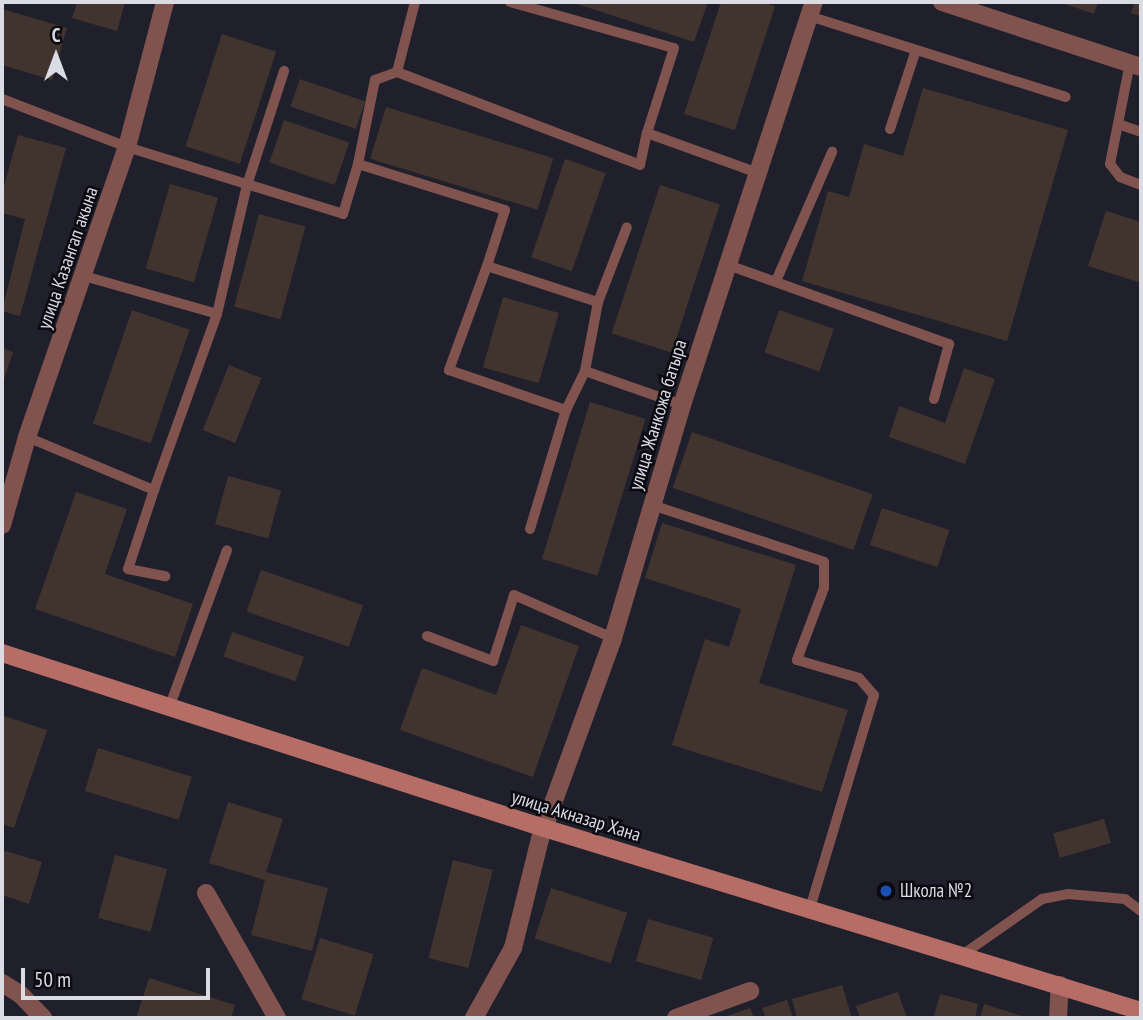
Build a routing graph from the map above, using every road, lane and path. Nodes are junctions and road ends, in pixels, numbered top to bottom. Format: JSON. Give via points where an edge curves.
{"nodes":[{"id":1,"x":165,"y":2,"type":"edge"},
{"id":2,"x":415,"y":2,"type":"edge"},
{"id":3,"x":510,"y":2,"type":"edge"},
{"id":4,"x":948,"y":3,"type":"edge"},
{"id":5,"x":812,"y":9,"type":"edge"},
{"id":6,"x":916,"y":50,"type":"junction"},
{"id":7,"x":1135,"y":65,"type":"edge"},
{"id":8,"x":284,"y":71,"type":"dead end"},
{"id":9,"x":397,"y":72,"type":"junction"},
{"id":10,"x":1066,"y":97,"type":"dead end"},
{"id":11,"x":2,"y":99,"type":"edge"},
{"id":12,"x":1118,"y":124,"type":"junction"},
{"id":13,"x":890,"y":129,"type":"dead end"},
{"id":14,"x":1141,"y":132,"type":"edge"},
{"id":15,"x":648,"y":133,"type":"junction"},
{"id":16,"x":127,"y":147,"type":"junction"},
{"id":17,"x":832,"y":152,"type":"dead end"},
{"id":18,"x":358,"y":164,"type":"junction"},
{"id":19,"x":758,"y":173,"type":"junction"},
{"id":20,"x":247,"y":185,"type":"junction"},
{"id":21,"x":1141,"y":185,"type":"edge"},
{"id":22,"x":627,"y":227,"type":"dead end"},
{"id":23,"x":728,"y":265,"type":"junction"},
{"id":24,"x":487,"y":266,"type":"junction"},
{"id":25,"x":85,"y":276,"type":"junction"},
{"id":26,"x":776,"y":282,"type":"junction"},
{"id":27,"x":598,"y":302,"type":"junction"},
{"id":28,"x":217,"y":314,"type":"junction"},
{"id":29,"x":586,"y":371,"type":"junction"},
{"id":30,"x":934,"y":398,"type":"dead end"},
{"id":31,"x":682,"y":405,"type":"junction"},
{"id":32,"x":566,"y":410,"type":"junction"},
{"id":33,"x":27,"y":437,"type":"junction"},
{"id":34,"x":8,"y":488,"type":"edge"},
{"id":35,"x":154,"y":490,"type":"junction"},
{"id":36,"x":652,"y":505,"type":"junction"},
{"id":37,"x":2,"y":525,"type":"edge"},
{"id":38,"x":530,"y":529,"type":"dead end"},
{"id":39,"x":227,"y":550,"type":"dead end"},
{"id":40,"x":165,"y":576,"type":"dead end"},
{"id":41,"x":427,"y":636,"type":"dead end"},
{"id":42,"x":612,"y":638,"type":"junction"},
{"id":43,"x":2,"y":653,"type":"edge"},
{"id":44,"x":169,"y":708,"type":"junction"},
{"id":45,"x":542,"y":834,"type":"junction"},
{"id":46,"x":206,"y":893,"type":"dead end"},
{"id":47,"x":810,"y":909,"type":"junction"},
{"id":48,"x":1141,"y":911,"type":"edge"},
{"id":49,"x":962,"y":955,"type":"junction"},
{"id":50,"x":2,"y":983,"type":"edge"},
{"id":51,"x":1060,"y":985,"type":"junction"},
{"id":52,"x":750,"y":991,"type":"dead end"},
{"id":53,"x":1141,"y":1011,"type":"edge"},
{"id":54,"x":43,"y":1018,"type":"edge"},
{"id":55,"x":277,"y":1018,"type":"edge"},
{"id":56,"x":474,"y":1018,"type":"edge"},
{"id":57,"x":676,"y":1018,"type":"edge"},
{"id":58,"x":1058,"y":1018,"type":"edge"}],
"edges":[{"from":1,"to":16,"type":"street","name":"улица Казангап акына"},
{"from":2,"to":9,"type":"lane"},
{"from":3,"to":15,"type":"lane","via":[[674,48]]},
{"from":4,"to":7,"type":"street"},
{"from":5,"to":6,"type":"lane"},
{"from":5,"to":19,"type":"street","name":"улица Жанкожа батыра"},
{"from":6,"to":10,"type":"lane"},
{"from":6,"to":13,"type":"lane"},
{"from":7,"to":12,"type":"lane"},
{"from":8,"to":20,"type":"lane"},
{"from":9,"to":15,"type":"lane","via":[[640,165]]},
{"from":9,"to":18,"type":"lane","via":[[375,80]]},
{"from":11,"to":16,"type":"lane"},
{"from":12,"to":14,"type":"lane"},
{"from":12,"to":21,"type":"lane","via":[[1110,164],[1120,177]]},
{"from":15,"to":19,"type":"lane"},
{"from":16,"to":20,"type":"lane"},
{"from":16,"to":25,"type":"street","name":"улица Казангап акына"},
{"from":17,"to":26,"type":"lane"},
{"from":18,"to":20,"type":"lane","via":[[343,214]]},
{"from":18,"to":24,"type":"lane","via":[[505,210]]},
{"from":19,"to":23,"type":"street","name":"улица Жанкожа батыра"},
{"from":20,"to":28,"type":"lane"},
{"from":22,"to":27,"type":"lane"},
{"from":23,"to":26,"type":"lane"},
{"from":23,"to":31,"type":"street","name":"улица Жанкожа батыра"},
{"from":24,"to":27,"type":"lane"},
{"from":24,"to":32,"type":"lane","via":[[449,370]]},
{"from":25,"to":28,"type":"lane"},
{"from":25,"to":33,"type":"street","name":"улица Казангап акына"},
{"from":26,"to":30,"type":"lane","via":[[949,344]]},
{"from":27,"to":29,"type":"lane"},
{"from":28,"to":35,"type":"lane"},
{"from":29,"to":31,"type":"lane"},
{"from":29,"to":32,"type":"lane"},
{"from":31,"to":36,"type":"street","name":"улица Жанкожа батыра"},
{"from":32,"to":38,"type":"lane"},
{"from":33,"to":34,"type":"street","name":"улица Казангап акына"},
{"from":33,"to":35,"type":"lane"},
{"from":34,"to":37,"type":"street","name":"улица Казангап акына"},
{"from":35,"to":40,"type":"lane","via":[[128,569]]},
{"from":36,"to":42,"type":"street","name":"улица Жанкожа батыра"},
{"from":36,"to":47,"type":"lane","via":[[824,562],[824,588],[797,660],[859,678],[874,695]]},
{"from":39,"to":44,"type":"lane"},
{"from":41,"to":42,"type":"lane","via":[[493,661],[514,595]]},
{"from":42,"to":45,"type":"street","name":"улица Жанкожа батыра"},
{"from":43,"to":44,"type":"main road","name":"улица Акназар Хана"},
{"from":44,"to":45,"type":"main road","name":"улица Акназар Хана"},
{"from":45,"to":47,"type":"main road","name":"улица Акназар Хана"},
{"from":45,"to":56,"type":"street","name":"улица Жанкожа батыра","via":[[513,948]]},
{"from":46,"to":55,"type":"street"},
{"from":47,"to":49,"type":"main road","name":"улица Акназар Хана"},
{"from":48,"to":49,"type":"lane","via":[[1125,899],[1068,894],[1042,899]]},
{"from":49,"to":51,"type":"main road","name":"улица Акназар Хана"},
{"from":50,"to":54,"type":"street"},
{"from":51,"to":53,"type":"main road","name":"улица Акназар Хана"},
{"from":51,"to":58,"type":"street"},
{"from":52,"to":57,"type":"street"}]}
